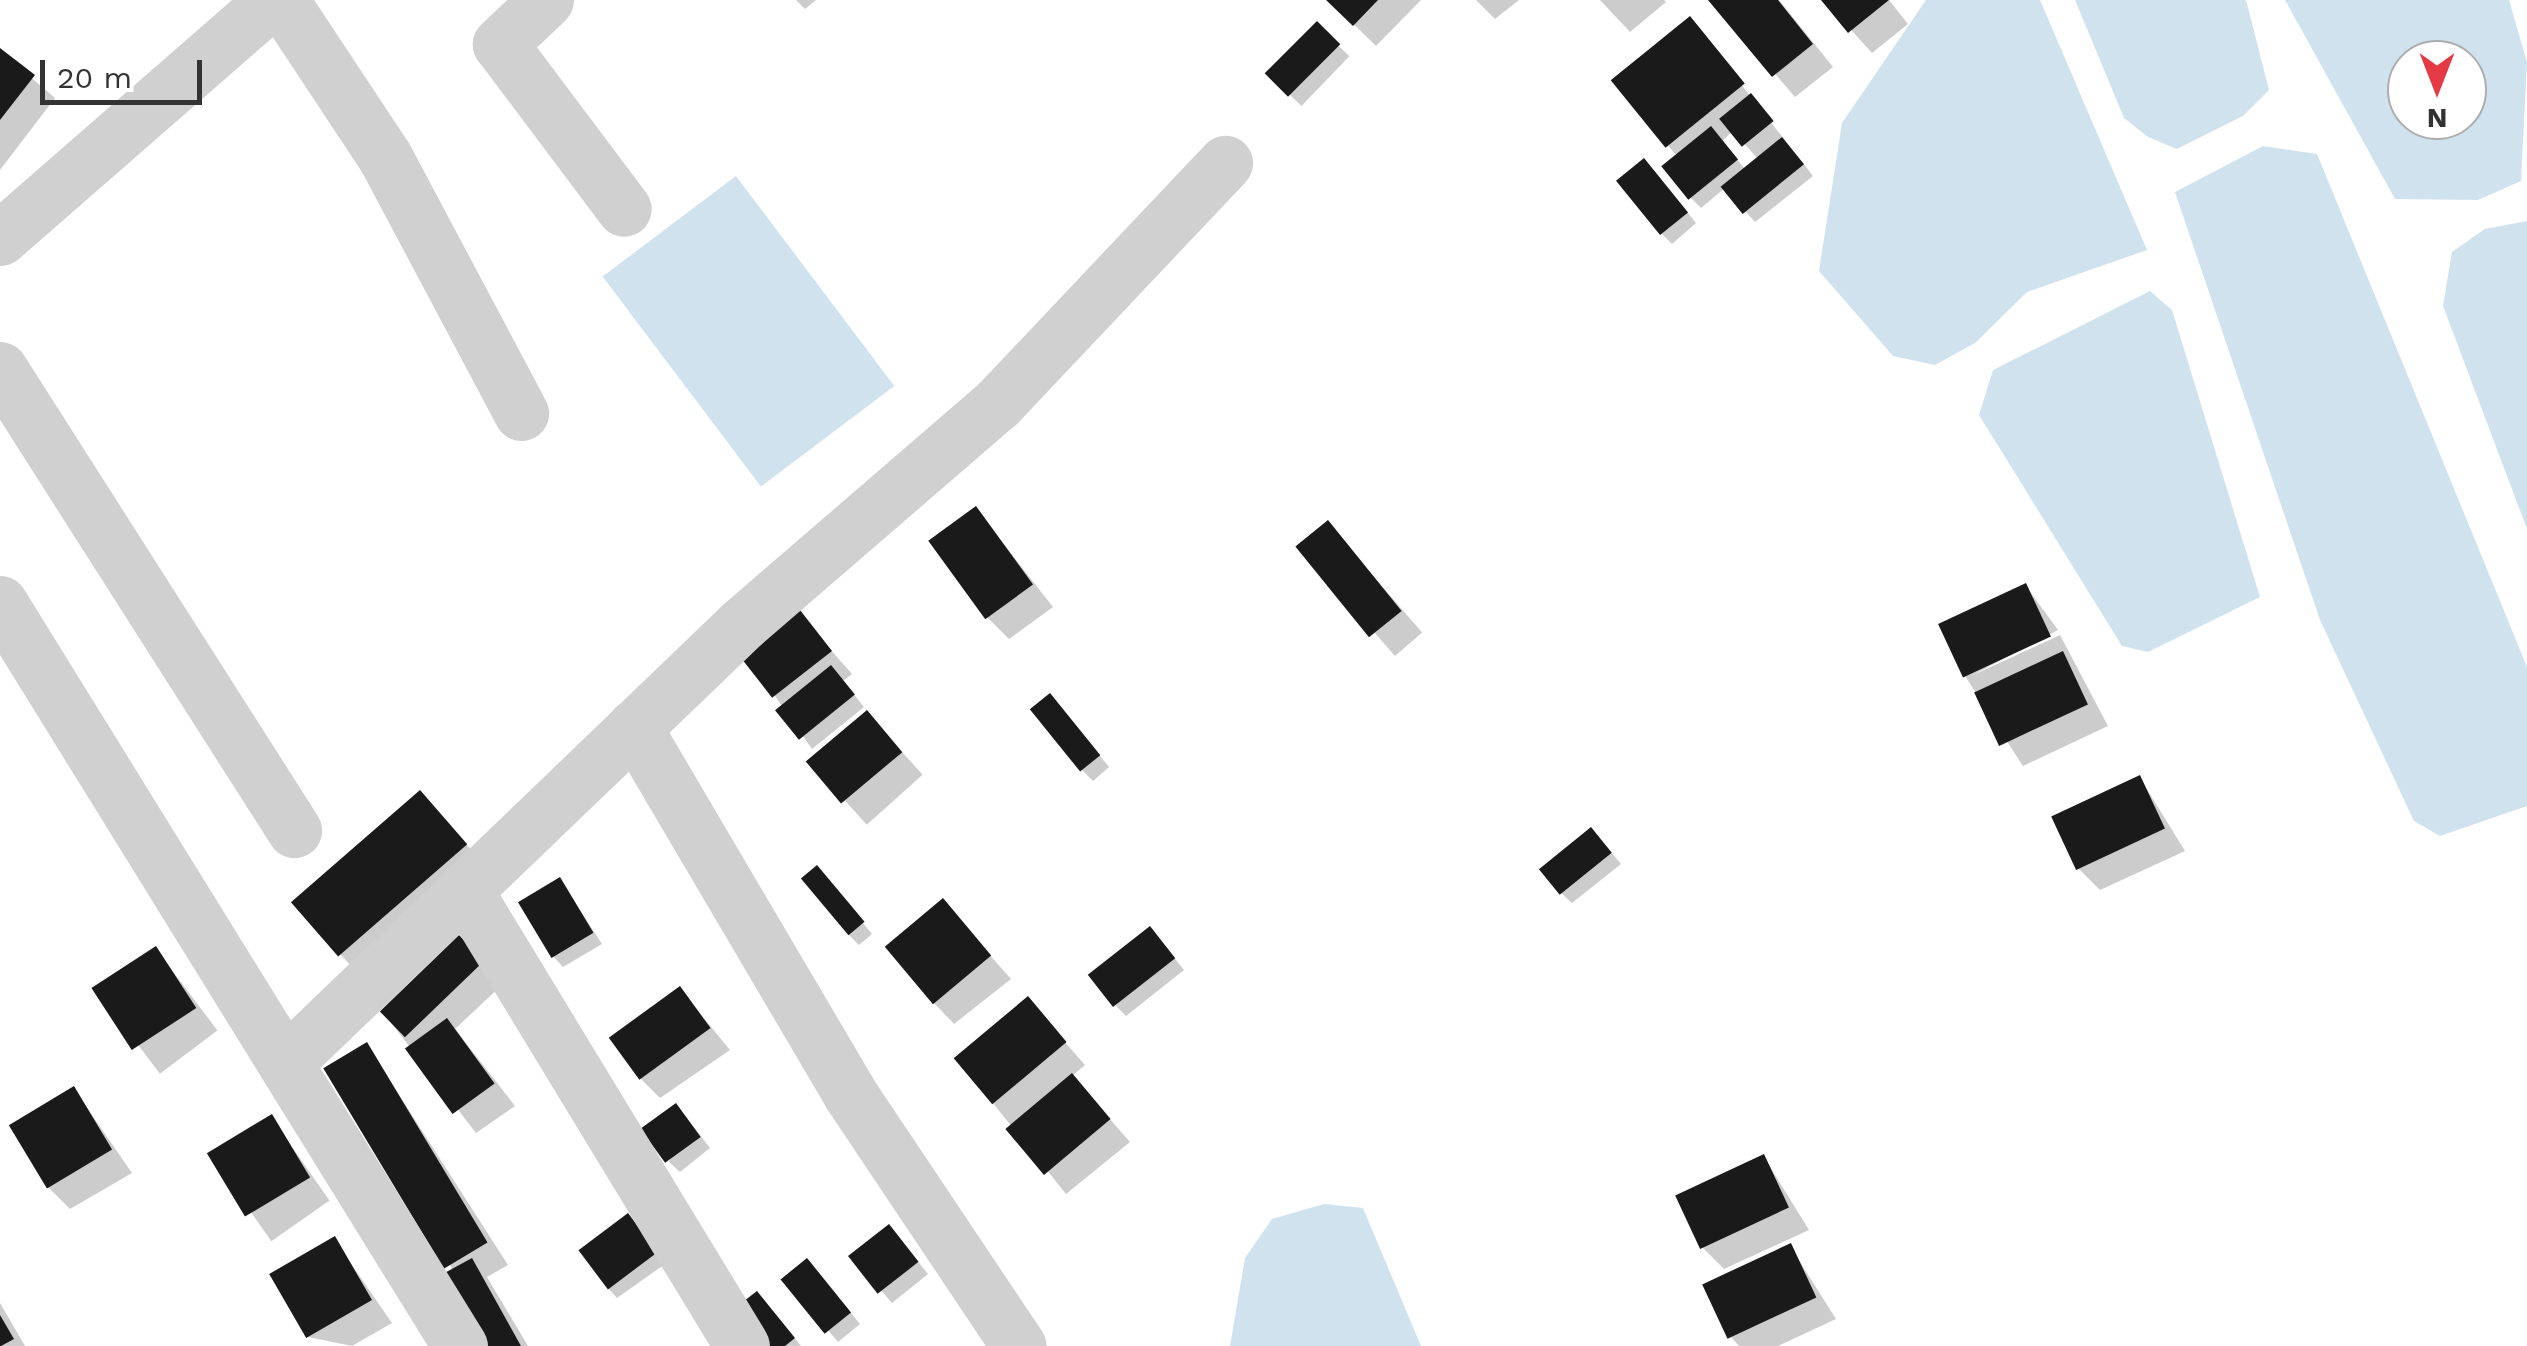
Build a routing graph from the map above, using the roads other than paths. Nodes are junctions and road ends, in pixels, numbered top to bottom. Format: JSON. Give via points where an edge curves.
{"nodes":[{"id":1,"x":277,"y":0,"type":"edge"},
{"id":2,"x":546,"y":0,"type":"edge"},
{"id":3,"x":1225,"y":164,"type":"dead end"},
{"id":4,"x":624,"y":209,"type":"dead end"},
{"id":5,"x":0,"y":238,"type":"edge"},
{"id":6,"x":0,"y":369,"type":"edge"},
{"id":7,"x":521,"y":413,"type":"dead end"},
{"id":8,"x":0,"y":603,"type":"edge"},
{"id":9,"x":634,"y":728,"type":"junction"},
{"id":10,"x":294,"y":830,"type":"dead end"},
{"id":11,"x":466,"y":892,"type":"junction"},
{"id":12,"x":287,"y":1061,"type":"junction"},
{"id":13,"x":460,"y":1346,"type":"edge"},
{"id":14,"x":742,"y":1346,"type":"edge"},
{"id":15,"x":1019,"y":1346,"type":"edge"}],
"edges":[{"from":1,"to":5,"type":"street"},
{"from":1,"to":7,"type":"street","via":[[386,157]]},
{"from":2,"to":4,"type":"street","via":[[500,44]]},
{"from":3,"to":9,"type":"street","via":[[998,404]]},
{"from":6,"to":10,"type":"street"},
{"from":8,"to":12,"type":"street"},
{"from":9,"to":11,"type":"street"},
{"from":9,"to":15,"type":"street","via":[[850,1094]]},
{"from":11,"to":12,"type":"street"},
{"from":11,"to":14,"type":"street"},
{"from":12,"to":13,"type":"street"}]}
